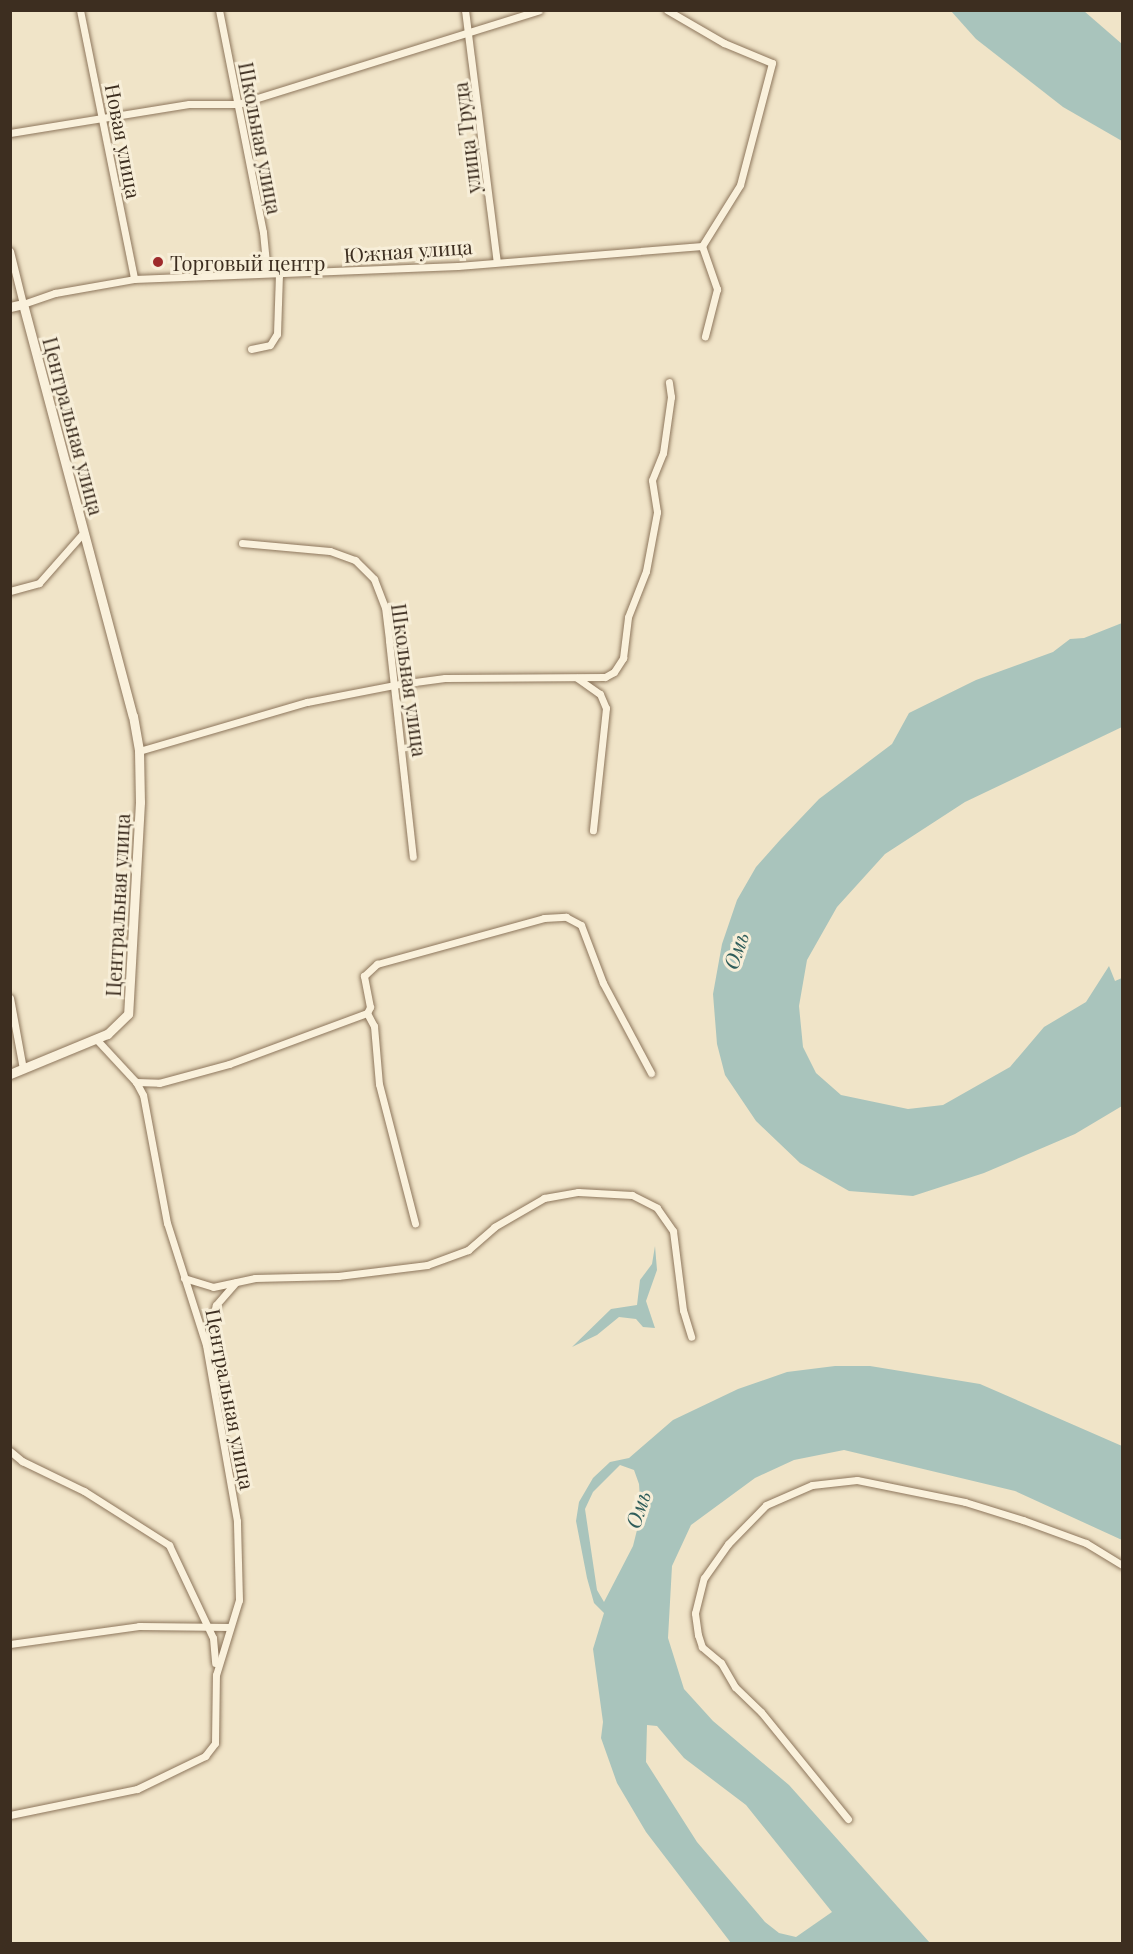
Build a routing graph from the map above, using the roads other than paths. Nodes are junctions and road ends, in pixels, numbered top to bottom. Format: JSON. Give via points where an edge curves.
{"nodes":[{"id":1,"x":80,"y":10,"type":"edge"},
{"id":2,"x":219,"y":10,"type":"edge"},
{"id":3,"x":465,"y":10,"type":"edge"},
{"id":4,"x":539,"y":10,"type":"edge"},
{"id":5,"x":666,"y":10,"type":"edge"},
{"id":6,"x":470,"y":32,"type":"junction"},
{"id":7,"x":238,"y":104,"type":"junction"},
{"id":8,"x":103,"y":117,"type":"junction"},
{"id":9,"x":10,"y":133,"type":"edge"},
{"id":10,"x":702,"y":246,"type":"junction"},
{"id":11,"x":10,"y":252,"type":"edge"},
{"id":12,"x":497,"y":262,"type":"junction"},
{"id":13,"x":267,"y":273,"type":"junction"},
{"id":14,"x":279,"y":274,"type":"junction"},
{"id":15,"x":134,"y":279,"type":"junction"},
{"id":16,"x":23,"y":304,"type":"junction"},
{"id":17,"x":10,"y":307,"type":"edge"},
{"id":18,"x":705,"y":336,"type":"dead end"},
{"id":19,"x":251,"y":349,"type":"dead end"},
{"id":20,"x":669,"y":382,"type":"dead end"},
{"id":21,"x":84,"y":532,"type":"junction"},
{"id":22,"x":242,"y":543,"type":"dead end"},
{"id":23,"x":10,"y":591,"type":"edge"},
{"id":24,"x":575,"y":676,"type":"junction"},
{"id":25,"x":394,"y":686,"type":"junction"},
{"id":26,"x":139,"y":752,"type":"junction"},
{"id":27,"x":593,"y":830,"type":"dead end"},
{"id":28,"x":413,"y":857,"type":"dead end"},
{"id":29,"x":10,"y":998,"type":"edge"},
{"id":30,"x":367,"y":1013,"type":"junction"},
{"id":31,"x":96,"y":1039,"type":"junction"},
{"id":32,"x":23,"y":1069,"type":"junction"},
{"id":33,"x":651,"y":1073,"type":"dead end"},
{"id":34,"x":10,"y":1074,"type":"edge"},
{"id":35,"x":136,"y":1082,"type":"junction"},
{"id":36,"x":415,"y":1223,"type":"dead end"},
{"id":37,"x":184,"y":1278,"type":"junction"},
{"id":38,"x":239,"y":1280,"type":"junction"},
{"id":39,"x":691,"y":1337,"type":"dead end"},
{"id":40,"x":206,"y":1345,"type":"junction"},
{"id":41,"x":12,"y":1452,"type":"edge"},
{"id":42,"x":1122,"y":1565,"type":"edge"},
{"id":43,"x":206,"y":1626,"type":"junction"},
{"id":44,"x":230,"y":1626,"type":"junction"},
{"id":45,"x":10,"y":1644,"type":"edge"},
{"id":46,"x":216,"y":1675,"type":"junction"},
{"id":47,"x":10,"y":1815,"type":"edge"},
{"id":48,"x":848,"y":1819,"type":"dead end"}],
"edges":[{"from":1,"to":8,"type":"street","name":"Новая улица"},
{"from":2,"to":7,"type":"street","name":"Школьная улица"},
{"from":3,"to":6,"type":"street","name":"улица Труда"},
{"from":4,"to":6,"type":"street"},
{"from":5,"to":10,"type":"street","via":[[724,43],[772,63],[740,185]]},
{"from":6,"to":7,"type":"street"},
{"from":6,"to":12,"type":"street","name":"улица Труда"},
{"from":7,"to":8,"type":"street","via":[[189,104]]},
{"from":7,"to":13,"type":"street","name":"Школьная улица"},
{"from":8,"to":9,"type":"street"},
{"from":8,"to":15,"type":"street","name":"Новая улица"},
{"from":10,"to":12,"type":"street","name":"Южная улица"},
{"from":10,"to":18,"type":"street","via":[[717,289]]},
{"from":11,"to":16,"type":"street","name":"Центральная улица"},
{"from":12,"to":14,"type":"street","name":"Южная улица"},
{"from":13,"to":14,"type":"street","name":"Южная улица"},
{"from":13,"to":15,"type":"street","name":"Южная улица"},
{"from":14,"to":19,"type":"street","via":[[277,334],[270,345]]},
{"from":15,"to":16,"type":"street","name":"Южная улица","via":[[55,293]]},
{"from":16,"to":17,"type":"street","name":"Южная улица"},
{"from":16,"to":21,"type":"street","name":"Центральная улица"},
{"from":20,"to":24,"type":"street","via":[[671,397],[663,453],[652,480],[657,512],[646,571],[628,617],[623,658],[605,677]]},
{"from":21,"to":23,"type":"street","via":[[39,583]]},
{"from":21,"to":26,"type":"street","name":"Центральная улица"},
{"from":22,"to":25,"type":"street","name":"Школьная улица","via":[[330,551],[355,560],[368,571],[385,608]]},
{"from":24,"to":25,"type":"street","via":[[445,678]]},
{"from":24,"to":27,"type":"street","via":[[600,694],[606,708]]},
{"from":25,"to":26,"type":"street","via":[[307,702]]},
{"from":25,"to":28,"type":"street","name":"Школьная улица"},
{"from":26,"to":31,"type":"street","name":"Центральная улица","via":[[131,1004],[122,1022]]},
{"from":29,"to":32,"type":"street"},
{"from":30,"to":33,"type":"street","via":[[370,1007],[364,976],[376,963],[544,918],[566,917],[581,925],[603,983]]},
{"from":30,"to":35,"type":"street","via":[[229,1064],[159,1083]]},
{"from":30,"to":36,"type":"street","via":[[374,1026],[379,1084]]},
{"from":31,"to":32,"type":"street"},
{"from":31,"to":35,"type":"street","name":"Центральная улица"},
{"from":32,"to":34,"type":"street"},
{"from":35,"to":37,"type":"street","name":"Центральная улица","via":[[150,1125],[167,1223]]},
{"from":37,"to":38,"type":"street","via":[[206,1287]]},
{"from":37,"to":40,"type":"street","name":"Центральная улица"},
{"from":38,"to":39,"type":"street","via":[[338,1276],[427,1265],[468,1250],[494,1227],[544,1198],[578,1192],[632,1195],[657,1208],[673,1231],[683,1310]]},
{"from":38,"to":40,"type":"street","via":[[216,1305]]},
{"from":40,"to":44,"type":"street","name":"Центральная улица","via":[[237,1521],[239,1600]]},
{"from":41,"to":43,"type":"street","via":[[84,1491],[169,1545]]},
{"from":42,"to":48,"type":"street","via":[[1086,1543],[1014,1517],[965,1502],[856,1480],[812,1485],[766,1505],[728,1544],[704,1578],[695,1613],[698,1635],[702,1647],[721,1663],[735,1687],[761,1712]]},
{"from":43,"to":44,"type":"street"},
{"from":43,"to":45,"type":"street","via":[[139,1626]]},
{"from":43,"to":46,"type":"street","via":[[215,1652]]},
{"from":44,"to":46,"type":"street","name":"Центральная улица"},
{"from":46,"to":47,"type":"street","name":"Центральная улица","via":[[215,1743],[197,1762],[153,1784]]}]}
